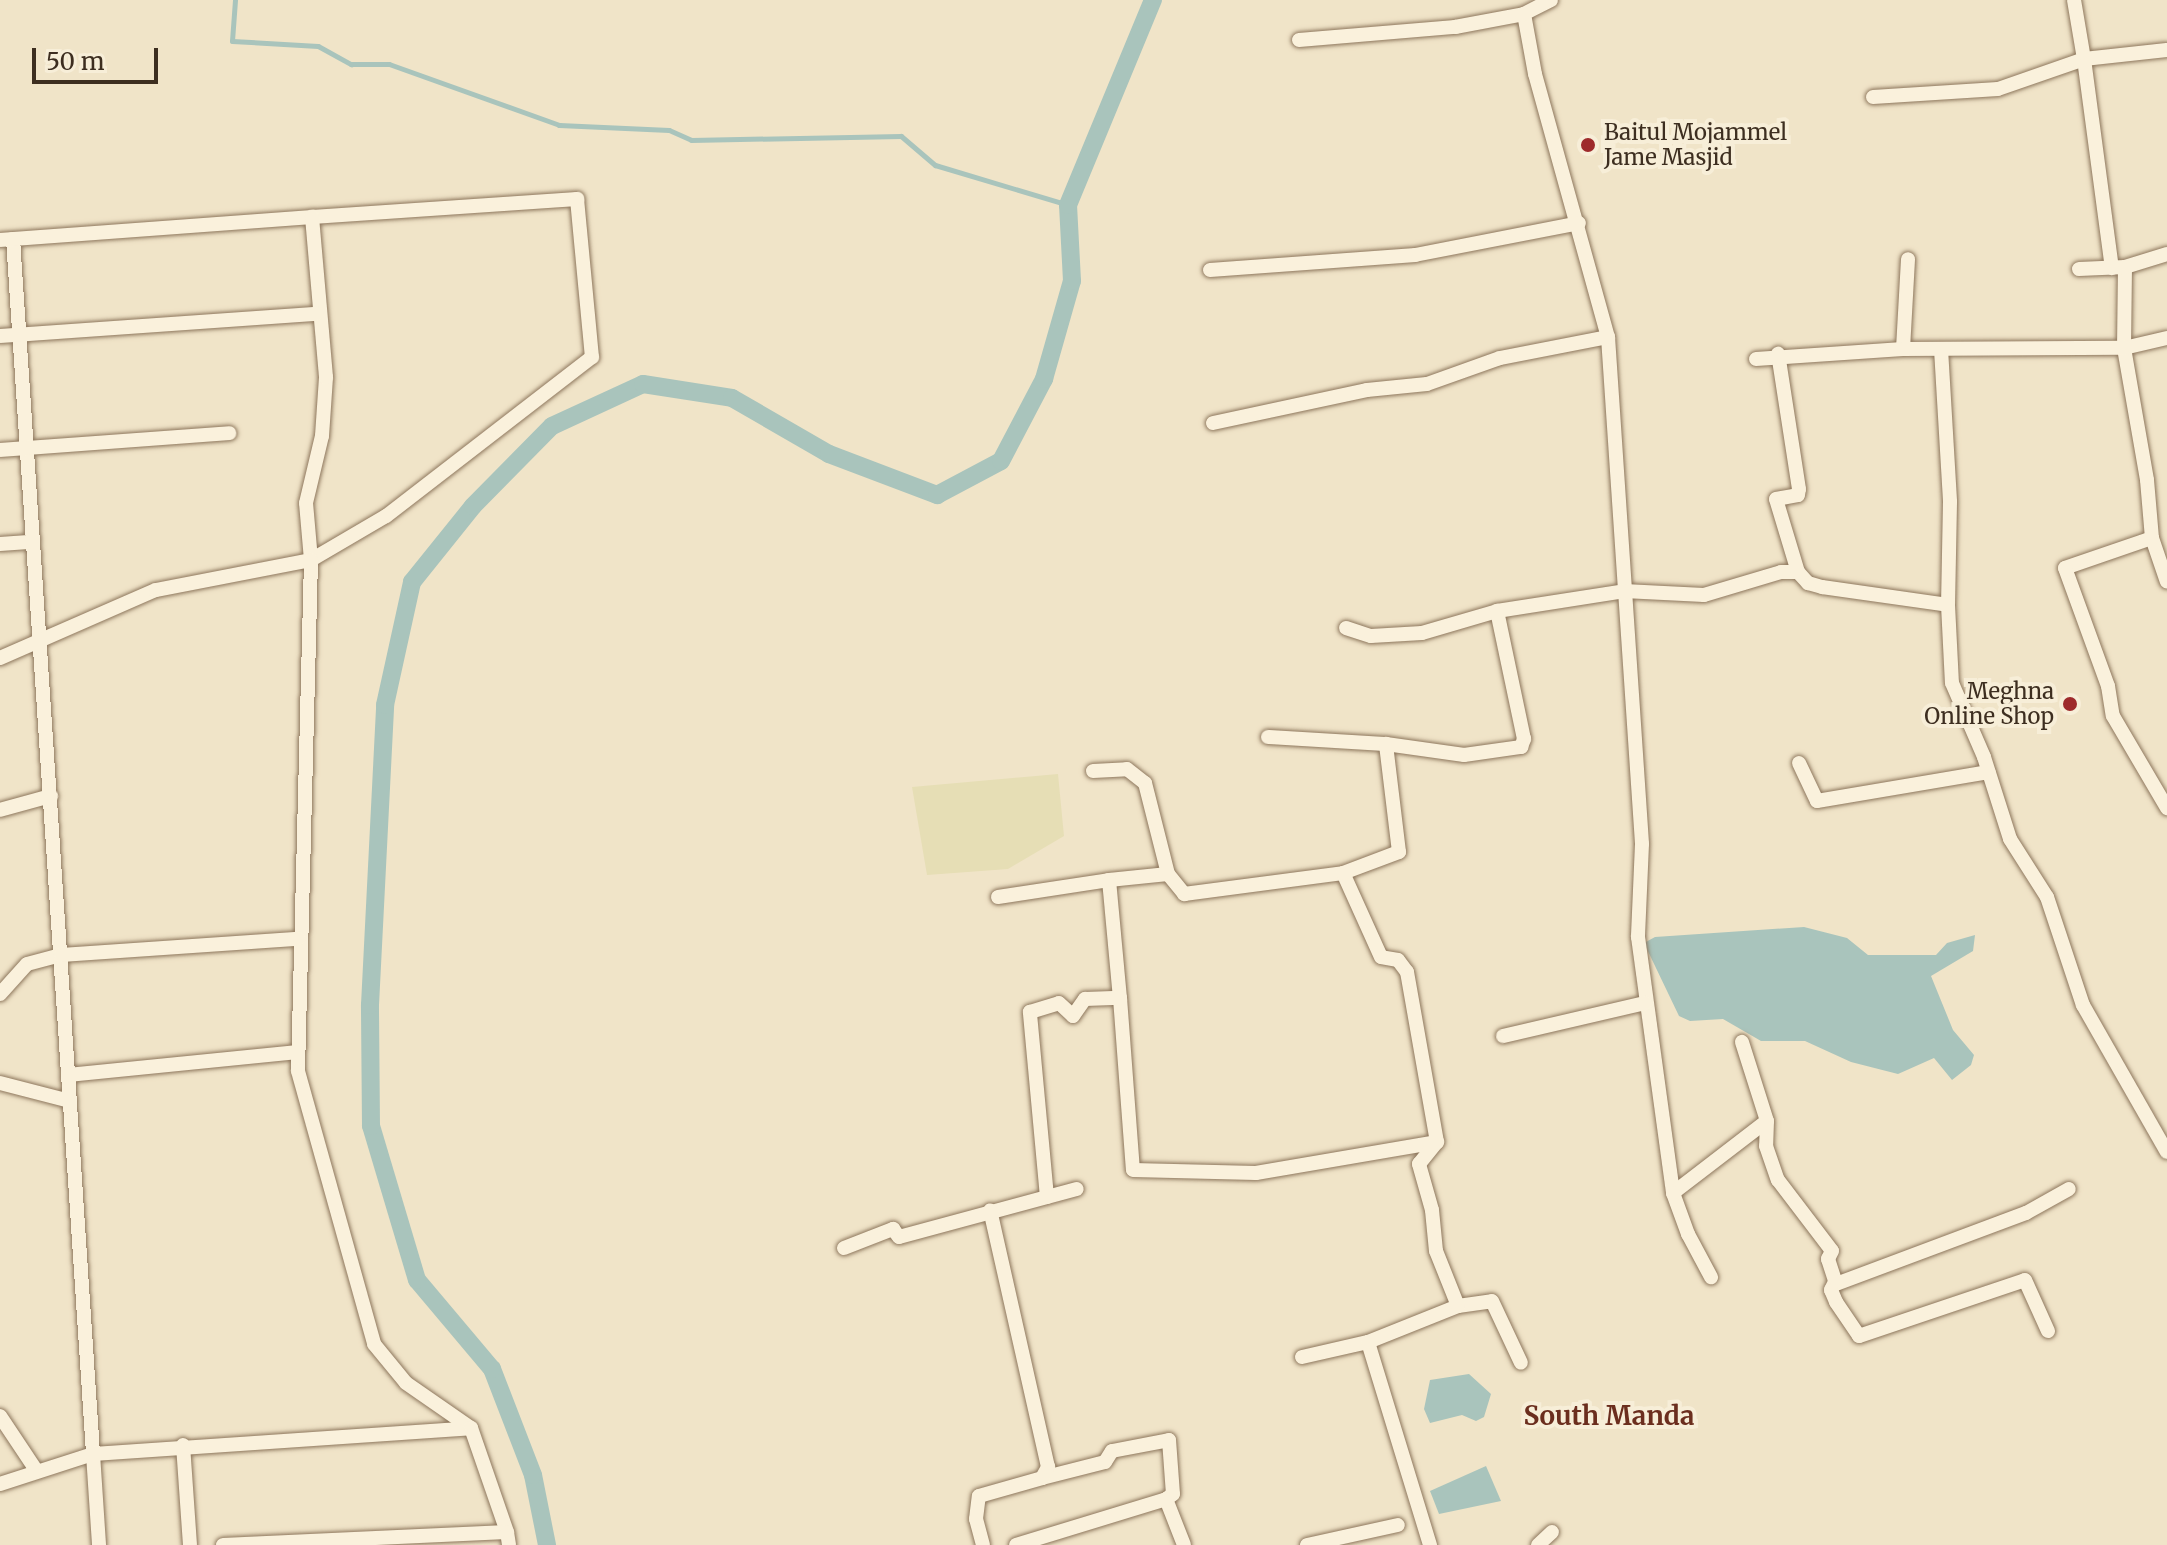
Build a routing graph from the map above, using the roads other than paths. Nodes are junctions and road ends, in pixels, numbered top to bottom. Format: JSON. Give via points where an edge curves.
{"nodes":[{"id":1,"x":1551,"y":0,"type":"edge"},
{"id":2,"x":2074,"y":0,"type":"edge"},
{"id":3,"x":1524,"y":14,"type":"junction"},
{"id":4,"x":1299,"y":40,"type":"dead end"},
{"id":5,"x":2167,"y":50,"type":"edge"},
{"id":6,"x":2084,"y":59,"type":"junction"},
{"id":7,"x":1873,"y":97,"type":"dead end"},
{"id":8,"x":312,"y":217,"type":"junction"},
{"id":9,"x":1579,"y":223,"type":"junction"},
{"id":10,"x":7,"y":240,"type":"edge"},
{"id":11,"x":2167,"y":254,"type":"edge"},
{"id":12,"x":1908,"y":259,"type":"dead end"},
{"id":13,"x":2119,"y":267,"type":"junction"},
{"id":14,"x":2079,"y":269,"type":"dead end"},
{"id":15,"x":1210,"y":270,"type":"dead end"},
{"id":16,"x":317,"y":314,"type":"junction"},
{"id":17,"x":20,"y":334,"type":"junction"},
{"id":18,"x":0,"y":336,"type":"edge"},
{"id":19,"x":1608,"y":337,"type":"junction"},
{"id":20,"x":2167,"y":338,"type":"edge"},
{"id":21,"x":2124,"y":348,"type":"junction"},
{"id":22,"x":1903,"y":349,"type":"junction"},
{"id":23,"x":1941,"y":349,"type":"junction"},
{"id":24,"x":1778,"y":354,"type":"junction"},
{"id":25,"x":1756,"y":359,"type":"dead end"},
{"id":26,"x":1213,"y":423,"type":"dead end"},
{"id":27,"x":229,"y":433,"type":"dead end"},
{"id":28,"x":26,"y":449,"type":"junction"},
{"id":29,"x":0,"y":450,"type":"edge"},
{"id":30,"x":2152,"y":538,"type":"junction"},
{"id":31,"x":32,"y":542,"type":"junction"},
{"id":32,"x":0,"y":544,"type":"edge"},
{"id":33,"x":311,"y":560,"type":"junction"},
{"id":34,"x":1798,"y":572,"type":"junction"},
{"id":35,"x":2167,"y":582,"type":"edge"},
{"id":36,"x":1624,"y":591,"type":"junction"},
{"id":37,"x":1948,"y":605,"type":"junction"},
{"id":38,"x":1497,"y":611,"type":"junction"},
{"id":39,"x":1346,"y":628,"type":"dead end"},
{"id":40,"x":38,"y":637,"type":"junction"},
{"id":41,"x":0,"y":658,"type":"edge"},
{"id":42,"x":1268,"y":737,"type":"dead end"},
{"id":43,"x":1386,"y":744,"type":"junction"},
{"id":44,"x":1799,"y":763,"type":"dead end"},
{"id":45,"x":1093,"y":771,"type":"dead end"},
{"id":46,"x":1989,"y":772,"type":"junction"},
{"id":47,"x":51,"y":796,"type":"junction"},
{"id":48,"x":2167,"y":808,"type":"edge"},
{"id":49,"x":0,"y":810,"type":"edge"},
{"id":50,"x":1343,"y":873,"type":"junction"},
{"id":51,"x":1168,"y":874,"type":"junction"},
{"id":52,"x":1109,"y":880,"type":"junction"},
{"id":53,"x":998,"y":897,"type":"dead end"},
{"id":54,"x":298,"y":939,"type":"junction"},
{"id":55,"x":61,"y":955,"type":"junction"},
{"id":56,"x":0,"y":994,"type":"edge"},
{"id":57,"x":1120,"y":998,"type":"junction"},
{"id":58,"x":1645,"y":1003,"type":"junction"},
{"id":59,"x":1503,"y":1036,"type":"dead end"},
{"id":60,"x":1742,"y":1042,"type":"dead end"},
{"id":61,"x":298,"y":1052,"type":"junction"},
{"id":62,"x":68,"y":1075,"type":"junction"},
{"id":63,"x":0,"y":1083,"type":"edge"},
{"id":64,"x":70,"y":1101,"type":"junction"},
{"id":65,"x":1767,"y":1121,"type":"junction"},
{"id":66,"x":1437,"y":1142,"type":"junction"},
{"id":67,"x":2167,"y":1152,"type":"edge"},
{"id":68,"x":1077,"y":1189,"type":"dead end"},
{"id":69,"x":2069,"y":1189,"type":"dead end"},
{"id":70,"x":1673,"y":1193,"type":"junction"},
{"id":71,"x":1047,"y":1197,"type":"junction"},
{"id":72,"x":990,"y":1210,"type":"junction"},
{"id":73,"x":844,"y":1248,"type":"dead end"},
{"id":74,"x":1711,"y":1277,"type":"dead end"},
{"id":75,"x":1835,"y":1282,"type":"junction"},
{"id":76,"x":1458,"y":1306,"type":"junction"},
{"id":77,"x":2048,"y":1331,"type":"dead end"},
{"id":78,"x":1368,"y":1342,"type":"junction"},
{"id":79,"x":1302,"y":1357,"type":"dead end"},
{"id":80,"x":1521,"y":1363,"type":"dead end"},
{"id":81,"x":0,"y":1416,"type":"edge"},
{"id":82,"x":471,"y":1428,"type":"junction"},
{"id":83,"x":183,"y":1445,"type":"junction"},
{"id":84,"x":93,"y":1454,"type":"junction"},
{"id":85,"x":36,"y":1470,"type":"junction"},
{"id":86,"x":1042,"y":1478,"type":"junction"},
{"id":87,"x":0,"y":1484,"type":"edge"},
{"id":88,"x":1166,"y":1499,"type":"junction"},
{"id":89,"x":1398,"y":1525,"type":"dead end"},
{"id":90,"x":1552,"y":1532,"type":"dead end"},
{"id":91,"x":508,"y":1538,"type":"edge"},
{"id":92,"x":99,"y":1545,"type":"edge"},
{"id":93,"x":190,"y":1545,"type":"edge"},
{"id":94,"x":223,"y":1545,"type":"edge"},
{"id":95,"x":983,"y":1545,"type":"edge"},
{"id":96,"x":1016,"y":1545,"type":"edge"},
{"id":97,"x":1184,"y":1545,"type":"edge"},
{"id":98,"x":1307,"y":1545,"type":"edge"},
{"id":99,"x":1430,"y":1545,"type":"edge"},
{"id":100,"x":1538,"y":1545,"type":"edge"}],
"edges":[{"from":1,"to":3,"type":"street"},
{"from":2,"to":6,"type":"street"},
{"from":3,"to":4,"type":"street","via":[[1455,27]]},
{"from":3,"to":9,"type":"street","via":[[1535,74]]},
{"from":5,"to":6,"type":"street"},
{"from":6,"to":7,"type":"street","via":[[1998,89]]},
{"from":6,"to":13,"type":"street"},
{"from":8,"to":10,"type":"street"},
{"from":8,"to":16,"type":"street"},
{"from":8,"to":33,"type":"street","via":[[577,199],[592,357],[386,516]]},
{"from":9,"to":15,"type":"street","via":[[1415,255]]},
{"from":9,"to":19,"type":"street"},
{"from":10,"to":17,"type":"street"},
{"from":11,"to":13,"type":"street"},
{"from":12,"to":22,"type":"street"},
{"from":13,"to":14,"type":"street"},
{"from":13,"to":21,"type":"street"},
{"from":16,"to":17,"type":"street"},
{"from":16,"to":33,"type":"street","via":[[326,377],[322,436],[306,503]]},
{"from":17,"to":18,"type":"street"},
{"from":17,"to":28,"type":"street"},
{"from":19,"to":26,"type":"street","via":[[1500,358],[1427,384],[1367,390]]},
{"from":19,"to":36,"type":"street"},
{"from":20,"to":21,"type":"street"},
{"from":21,"to":23,"type":"street"},
{"from":21,"to":30,"type":"street"},
{"from":22,"to":23,"type":"street"},
{"from":22,"to":24,"type":"street"},
{"from":23,"to":37,"type":"street","via":[[1950,502]]},
{"from":24,"to":25,"type":"street"},
{"from":24,"to":34,"type":"street","via":[[1799,489],[1798,495],[1776,499]]},
{"from":27,"to":28,"type":"street"},
{"from":28,"to":29,"type":"street"},
{"from":28,"to":31,"type":"street"},
{"from":30,"to":35,"type":"street"},
{"from":30,"to":48,"type":"street","via":[[2065,568],[2108,686],[2113,716]]},
{"from":31,"to":32,"type":"street"},
{"from":31,"to":40,"type":"street"},
{"from":33,"to":40,"type":"street","via":[[156,590]]},
{"from":33,"to":54,"type":"street"},
{"from":34,"to":36,"type":"street","via":[[1781,572],[1704,595]]},
{"from":34,"to":37,"type":"street","via":[[1808,583],[1822,587]]},
{"from":36,"to":38,"type":"street"},
{"from":36,"to":58,"type":"street","via":[[1642,844],[1638,937]]},
{"from":37,"to":46,"type":"street","via":[[1952,683]]},
{"from":38,"to":39,"type":"street","via":[[1422,633],[1371,636]]},
{"from":38,"to":43,"type":"street","via":[[1524,739],[1521,747],[1464,755]]},
{"from":40,"to":41,"type":"street"},
{"from":40,"to":47,"type":"street"},
{"from":42,"to":43,"type":"street"},
{"from":43,"to":50,"type":"street","via":[[1399,852]]},
{"from":44,"to":46,"type":"street","via":[[1817,801]]},
{"from":45,"to":51,"type":"street","via":[[1127,769],[1145,783]]},
{"from":46,"to":67,"type":"street","via":[[2010,839],[2047,897],[2083,1005]]},
{"from":47,"to":49,"type":"street"},
{"from":47,"to":55,"type":"street"},
{"from":50,"to":51,"type":"street","via":[[1191,896]]},
{"from":50,"to":66,"type":"street","via":[[1381,957],[1398,960],[1407,972]]},
{"from":51,"to":52,"type":"street"},
{"from":52,"to":53,"type":"street"},
{"from":52,"to":57,"type":"street"},
{"from":54,"to":55,"type":"street"},
{"from":54,"to":61,"type":"street"},
{"from":55,"to":56,"type":"street","via":[[27,964]]},
{"from":55,"to":62,"type":"street"},
{"from":57,"to":66,"type":"street","via":[[1133,1170],[1256,1173]]},
{"from":57,"to":71,"type":"street","via":[[1085,999],[1073,1016],[1059,1003],[1030,1012]]},
{"from":58,"to":59,"type":"street"},
{"from":58,"to":70,"type":"street"},
{"from":60,"to":65,"type":"street"},
{"from":61,"to":62,"type":"street"},
{"from":61,"to":82,"type":"street","via":[[298,1071],[324,1171],[374,1344],[406,1383]]},
{"from":62,"to":64,"type":"street"},
{"from":63,"to":64,"type":"street"},
{"from":64,"to":84,"type":"street"},
{"from":65,"to":70,"type":"street"},
{"from":65,"to":75,"type":"street","via":[[1766,1146],[1778,1180],[1832,1251],[1828,1259]]},
{"from":66,"to":76,"type":"street","via":[[1419,1164],[1436,1251]]},
{"from":68,"to":71,"type":"street"},
{"from":69,"to":75,"type":"street","via":[[2026,1213]]},
{"from":70,"to":74,"type":"street"},
{"from":71,"to":72,"type":"street"},
{"from":72,"to":73,"type":"street","via":[[899,1237],[893,1229]]},
{"from":72,"to":86,"type":"street","via":[[1048,1467]]},
{"from":75,"to":77,"type":"street","via":[[1831,1290],[1836,1302],[1859,1336],[2025,1280]]},
{"from":76,"to":78,"type":"street"},
{"from":76,"to":80,"type":"street","via":[[1492,1301]]},
{"from":78,"to":79,"type":"street"},
{"from":78,"to":99,"type":"street"},
{"from":81,"to":85,"type":"street"},
{"from":82,"to":83,"type":"street"},
{"from":82,"to":91,"type":"street"},
{"from":83,"to":84,"type":"street"},
{"from":83,"to":93,"type":"street"},
{"from":84,"to":85,"type":"street"},
{"from":84,"to":92,"type":"street"},
{"from":85,"to":87,"type":"street"},
{"from":86,"to":88,"type":"street","via":[[1105,1462],[1112,1451],[1169,1440],[1173,1494]]},
{"from":86,"to":95,"type":"street","via":[[979,1496],[976,1519]]},
{"from":88,"to":96,"type":"street"},
{"from":88,"to":97,"type":"street"},
{"from":89,"to":98,"type":"street"},
{"from":90,"to":100,"type":"street"},
{"from":91,"to":94,"type":"street"}]}
